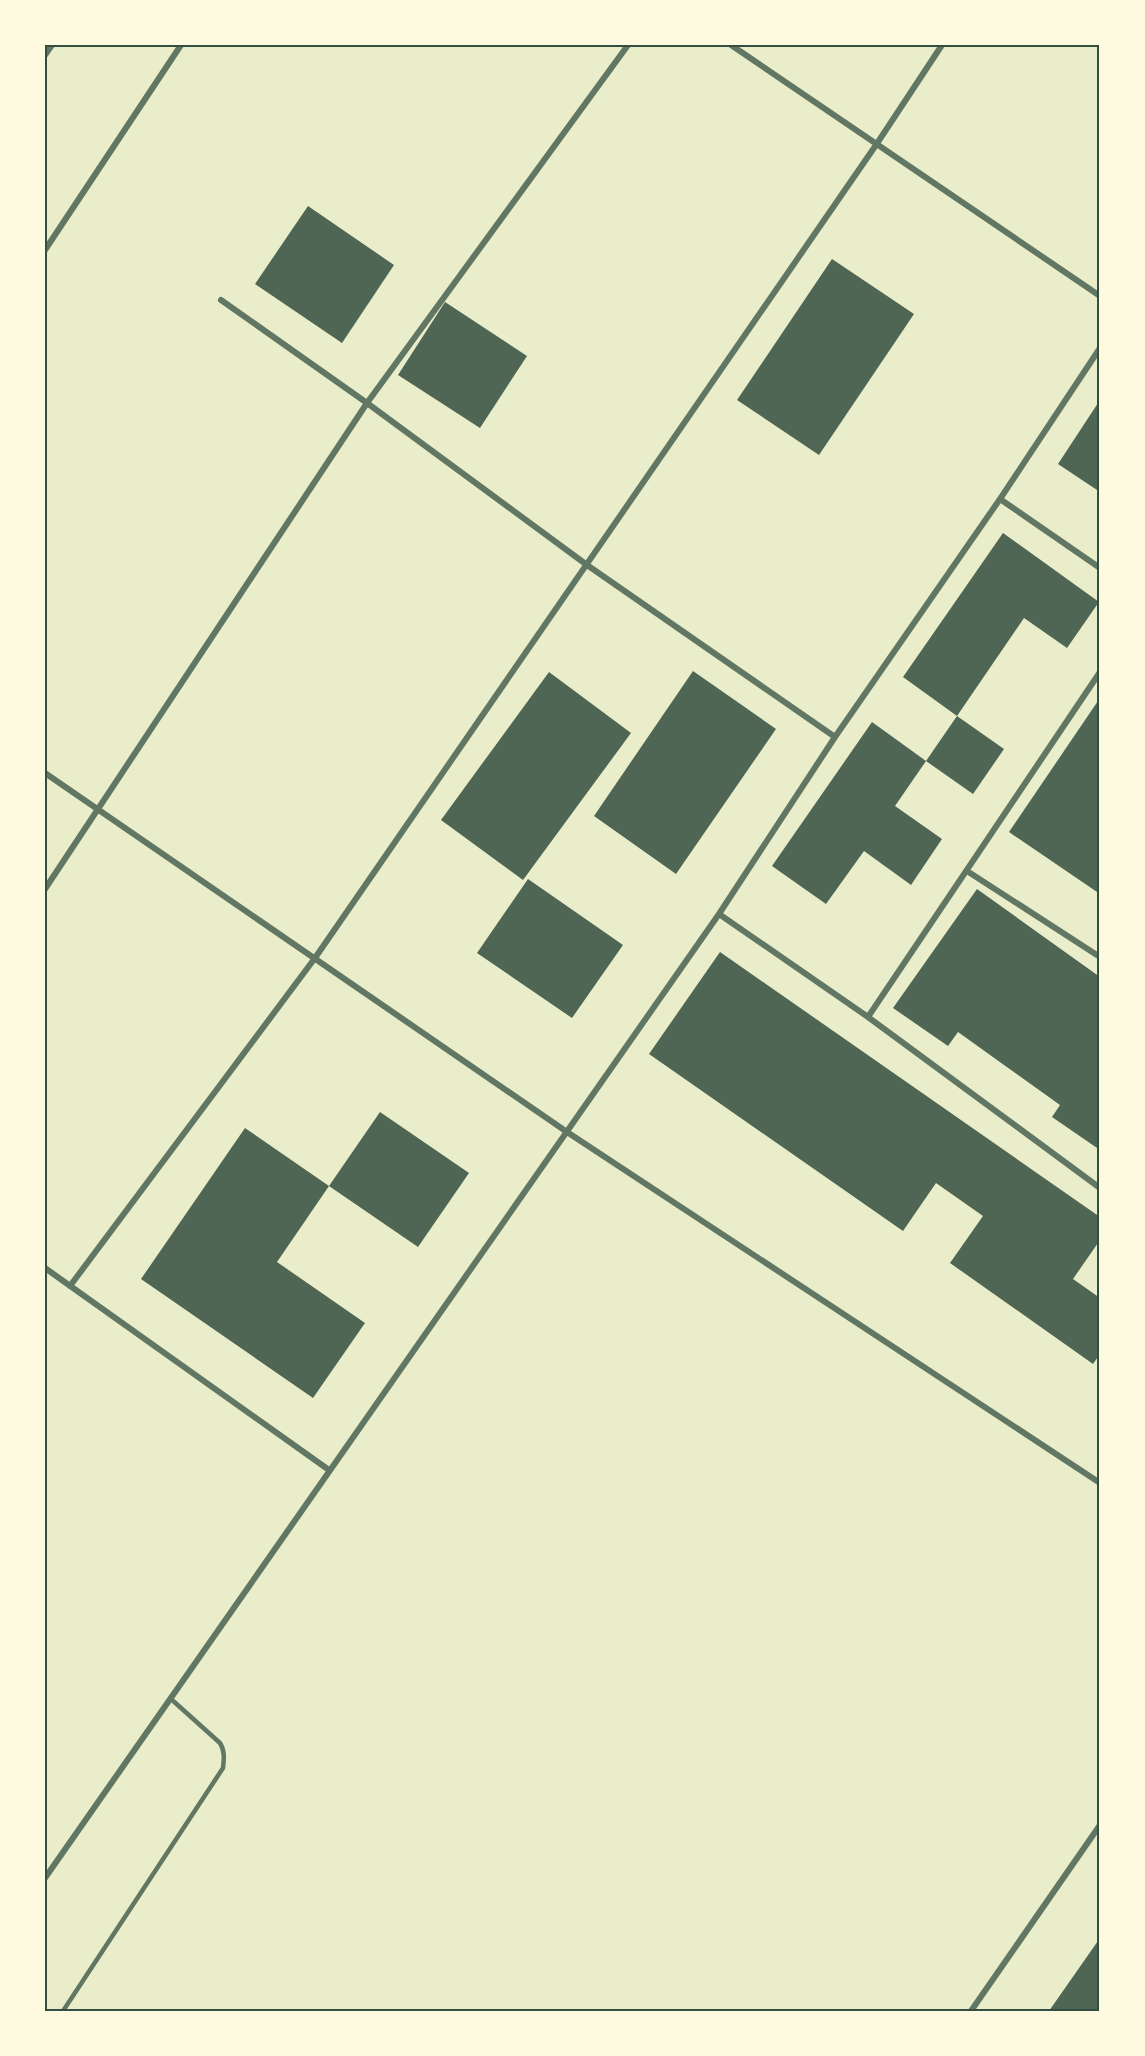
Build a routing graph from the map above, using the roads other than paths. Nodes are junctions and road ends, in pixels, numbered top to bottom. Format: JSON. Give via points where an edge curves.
{"nodes":[{"id":1,"x":52,"y":45,"type":"edge"},
{"id":2,"x":181,"y":45,"type":"edge"},
{"id":3,"x":628,"y":45,"type":"edge"},
{"id":4,"x":731,"y":45,"type":"edge"},
{"id":5,"x":942,"y":45,"type":"edge"},
{"id":6,"x":45,"y":55,"type":"edge"},
{"id":7,"x":876,"y":145,"type":"junction"},
{"id":8,"x":45,"y":250,"type":"edge"},
{"id":9,"x":1100,"y":296,"type":"edge"},
{"id":10,"x":221,"y":300,"type":"dead end"},
{"id":11,"x":1100,"y":348,"type":"edge"},
{"id":12,"x":367,"y":403,"type":"junction"},
{"id":13,"x":1000,"y":499,"type":"junction"},
{"id":14,"x":587,"y":565,"type":"junction"},
{"id":15,"x":1100,"y":568,"type":"edge"},
{"id":16,"x":1100,"y":672,"type":"edge"},
{"id":17,"x":835,"y":737,"type":"junction"},
{"id":18,"x":45,"y":772,"type":"edge"},
{"id":19,"x":99,"y":810,"type":"junction"},
{"id":20,"x":967,"y":871,"type":"junction"},
{"id":21,"x":45,"y":889,"type":"edge"},
{"id":22,"x":719,"y":914,"type":"junction"},
{"id":23,"x":1100,"y":957,"type":"edge"},
{"id":24,"x":315,"y":958,"type":"junction"},
{"id":25,"x":868,"y":1017,"type":"junction"},
{"id":26,"x":567,"y":1132,"type":"junction"},
{"id":27,"x":1100,"y":1188,"type":"edge"},
{"id":28,"x":45,"y":1268,"type":"edge"},
{"id":29,"x":70,"y":1286,"type":"junction"},
{"id":30,"x":329,"y":1470,"type":"junction"},
{"id":31,"x":1100,"y":1483,"type":"edge"},
{"id":32,"x":171,"y":1699,"type":"junction"},
{"id":33,"x":1100,"y":1825,"type":"edge"},
{"id":34,"x":45,"y":1878,"type":"edge"},
{"id":35,"x":63,"y":2011,"type":"edge"},
{"id":36,"x":971,"y":2011,"type":"edge"}],
"edges":[{"from":1,"to":6,"type":"street"},
{"from":2,"to":8,"type":"street"},
{"from":3,"to":12,"type":"street"},
{"from":4,"to":7,"type":"street"},
{"from":5,"to":7,"type":"street"},
{"from":7,"to":9,"type":"street"},
{"from":7,"to":14,"type":"street"},
{"from":10,"to":12,"type":"street"},
{"from":11,"to":13,"type":"street"},
{"from":12,"to":14,"type":"street"},
{"from":12,"to":19,"type":"street"},
{"from":13,"to":15,"type":"street"},
{"from":13,"to":17,"type":"street"},
{"from":14,"to":17,"type":"street"},
{"from":14,"to":24,"type":"street"},
{"from":16,"to":20,"type":"street"},
{"from":17,"to":22,"type":"street"},
{"from":18,"to":19,"type":"street"},
{"from":19,"to":21,"type":"street"},
{"from":19,"to":24,"type":"street"},
{"from":20,"to":23,"type":"street"},
{"from":20,"to":25,"type":"street"},
{"from":22,"to":25,"type":"street"},
{"from":22,"to":26,"type":"street"},
{"from":24,"to":26,"type":"street"},
{"from":24,"to":29,"type":"street"},
{"from":25,"to":27,"type":"street"},
{"from":26,"to":30,"type":"street"},
{"from":26,"to":31,"type":"street"},
{"from":28,"to":29,"type":"street"},
{"from":29,"to":30,"type":"street"},
{"from":30,"to":32,"type":"street"},
{"from":32,"to":34,"type":"street"},
{"from":32,"to":35,"type":"lane","via":[[220,1743],[224,1768]]},
{"from":33,"to":36,"type":"street"}]}
